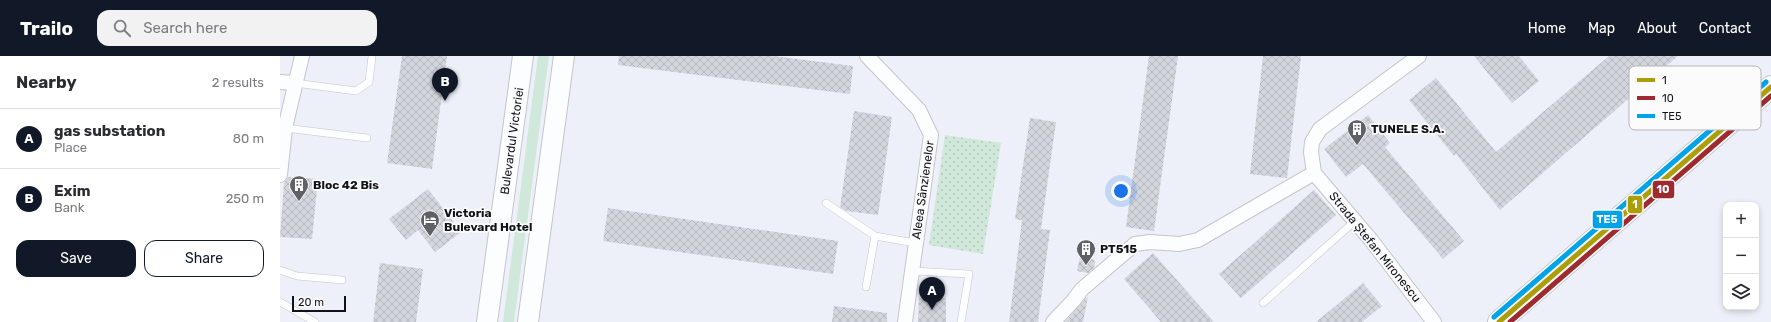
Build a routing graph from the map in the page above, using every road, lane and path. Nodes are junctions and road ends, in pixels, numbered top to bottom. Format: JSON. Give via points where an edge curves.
{"nodes":[{"id":1,"x":302,"y":56,"type":"edge"},
{"id":2,"x":372,"y":56,"type":"edge"},
{"id":3,"x":523,"y":56,"type":"edge"},
{"id":4,"x":564,"y":56,"type":"edge"},
{"id":5,"x":867,"y":56,"type":"edge"},
{"id":6,"x":1419,"y":56,"type":"edge"},
{"id":7,"x":280,"y":82,"type":"edge"},
{"id":8,"x":295,"y":83,"type":"junction"},
{"id":9,"x":1771,"y":88,"type":"edge"},
{"id":10,"x":1761,"y":97,"type":"edge"},
{"id":11,"x":285,"y":128,"type":"junction"},
{"id":12,"x":1722,"y":130,"type":"edge"},
{"id":13,"x":367,"y":138,"type":"dead end"},
{"id":14,"x":1314,"y":173,"type":"junction"},
{"id":15,"x":280,"y":175,"type":"edge"},
{"id":16,"x":826,"y":203,"type":"dead end"},
{"id":17,"x":1355,"y":221,"type":"junction"},
{"id":18,"x":875,"y":236,"type":"junction"},
{"id":19,"x":915,"y":243,"type":"junction"},
{"id":20,"x":280,"y":270,"type":"edge"},
{"id":21,"x":911,"y":271,"type":"junction"},
{"id":22,"x":342,"y":280,"type":"dead end"},
{"id":23,"x":866,"y":286,"type":"dead end"},
{"id":24,"x":280,"y":302,"type":"edge"},
{"id":25,"x":1263,"y":303,"type":"dead end"},
{"id":26,"x":315,"y":322,"type":"edge"},
{"id":27,"x":487,"y":322,"type":"edge"},
{"id":28,"x":528,"y":322,"type":"edge"},
{"id":29,"x":904,"y":322,"type":"edge"},
{"id":30,"x":961,"y":322,"type":"edge"},
{"id":31,"x":1053,"y":322,"type":"edge"},
{"id":32,"x":1434,"y":322,"type":"edge"},
{"id":33,"x":1499,"y":322,"type":"edge"}],
"edges":[{"from":1,"to":8,"type":"street"},
{"from":2,"to":8,"type":"lane","via":[[369,82],[356,91]]},
{"from":3,"to":27,"type":"main road","name":"Bulevardul Victoriei"},
{"from":4,"to":28,"type":"main road"},
{"from":5,"to":19,"type":"street","name":"Aleea Sânzienelor","via":[[919,110],[931,135]]},
{"from":6,"to":14,"type":"street","via":[[1320,129],[1312,142]]},
{"from":7,"to":8,"type":"street"},
{"from":8,"to":11,"type":"street"},
{"from":9,"to":10,"type":"main road"},
{"from":11,"to":13,"type":"lane"},
{"from":11,"to":15,"type":"street"},
{"from":12,"to":33,"type":"main road"},
{"from":14,"to":17,"type":"street","name":"Strada Ștefan Mironescu"},
{"from":14,"to":31,"type":"street","via":[[1198,240],[1179,244],[1135,244],[1082,289]]},
{"from":16,"to":18,"type":"lane"},
{"from":17,"to":25,"type":"lane"},
{"from":17,"to":32,"type":"street","name":"Strada Ștefan Mironescu"},
{"from":18,"to":19,"type":"lane"},
{"from":18,"to":23,"type":"lane"},
{"from":19,"to":21,"type":"street","name":"Aleea Sânzienelor"},
{"from":20,"to":22,"type":"lane","via":[[297,276]]},
{"from":21,"to":29,"type":"street","name":"Aleea Sânzienelor"},
{"from":21,"to":30,"type":"lane","via":[[969,274]]},
{"from":24,"to":26,"type":"lane"}]}
